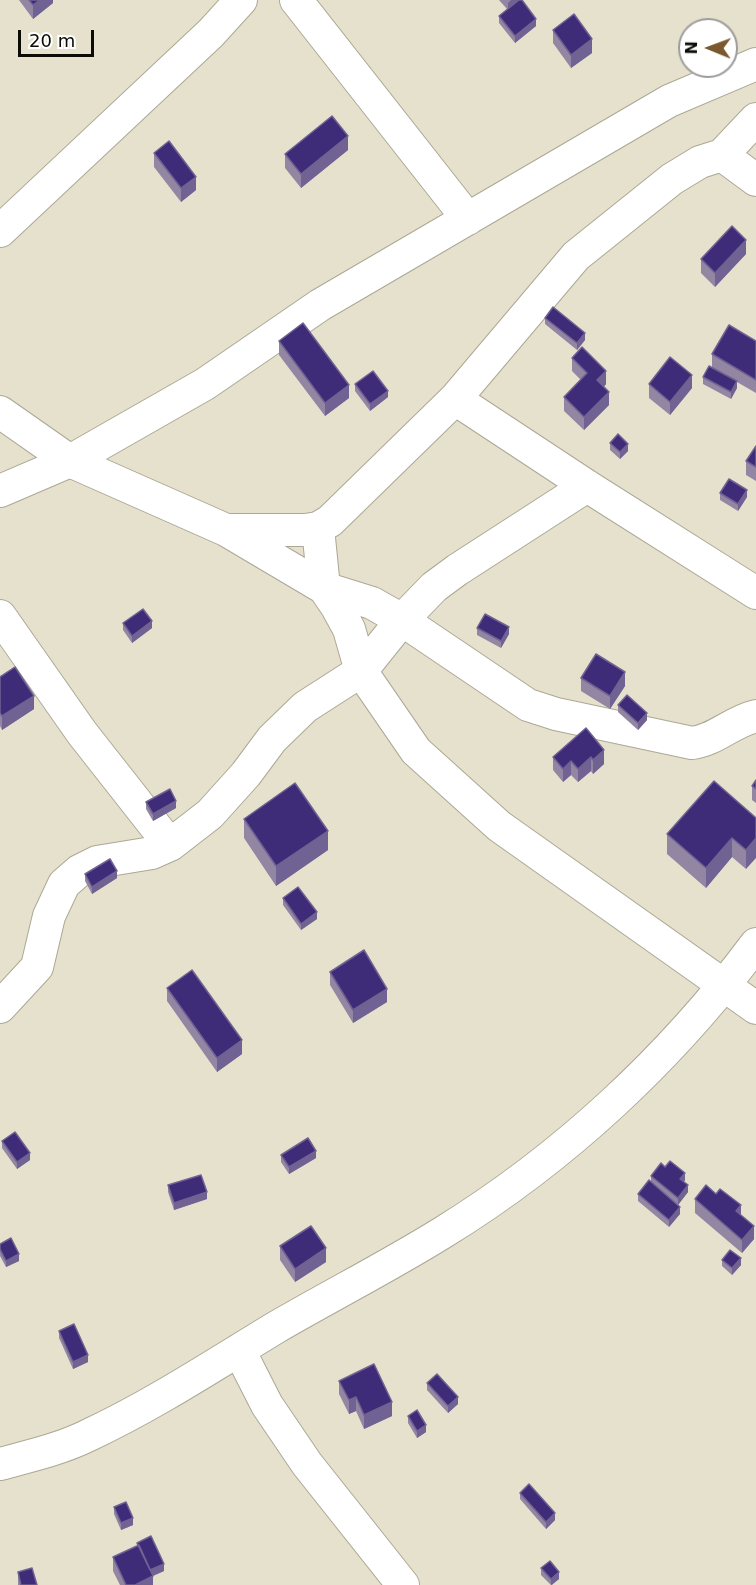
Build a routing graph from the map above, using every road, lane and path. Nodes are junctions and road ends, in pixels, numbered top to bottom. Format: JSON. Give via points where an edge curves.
{"nodes":[{"id":1,"x":241,"y":0,"type":"edge"},
{"id":2,"x":296,"y":0,"type":"edge"},
{"id":3,"x":756,"y":64,"type":"edge"},
{"id":4,"x":756,"y":119,"type":"edge"},
{"id":5,"x":722,"y":155,"type":"junction"},
{"id":6,"x":756,"y":180,"type":"edge"},
{"id":7,"x":6,"y":213,"type":"edge"},
{"id":8,"x":468,"y":219,"type":"junction"},
{"id":9,"x":456,"y":399,"type":"junction"},
{"id":10,"x":0,"y":412,"type":"edge"},
{"id":11,"x":70,"y":461,"type":"junction"},
{"id":12,"x":587,"y":486,"type":"junction"},
{"id":13,"x":0,"y":491,"type":"edge"},
{"id":14,"x":318,"y":528,"type":"junction"},
{"id":15,"x":226,"y":530,"type":"junction"},
{"id":16,"x":324,"y":588,"type":"junction"},
{"id":17,"x":756,"y":593,"type":"edge"},
{"id":18,"x":0,"y":616,"type":"edge"},
{"id":19,"x":402,"y":620,"type":"junction"},
{"id":20,"x":362,"y":671,"type":"junction"},
{"id":21,"x":756,"y":716,"type":"edge"},
{"id":22,"x":170,"y":845,"type":"junction"},
{"id":23,"x":756,"y":944,"type":"edge"},
{"id":24,"x":725,"y":985,"type":"junction"},
{"id":25,"x":6,"y":988,"type":"edge"},
{"id":26,"x":756,"y":1008,"type":"edge"},
{"id":27,"x":239,"y":1350,"type":"junction"},
{"id":28,"x":0,"y":1464,"type":"edge"},
{"id":29,"x":403,"y":1585,"type":"edge"}],
"edges":[{"from":1,"to":7,"type":"street","via":[[211,33]]},
{"from":2,"to":8,"type":"street"},
{"from":3,"to":8,"type":"street","via":[[669,102]]},
{"from":4,"to":5,"type":"street"},
{"from":5,"to":6,"type":"street"},
{"from":5,"to":9,"type":"street","via":[[672,178],[576,256]]},
{"from":8,"to":11,"type":"street","via":[[320,305],[205,384]]},
{"from":9,"to":12,"type":"street"},
{"from":9,"to":14,"type":"street","via":[[330,521]]},
{"from":10,"to":11,"type":"street"},
{"from":11,"to":13,"type":"street"},
{"from":11,"to":15,"type":"street"},
{"from":12,"to":17,"type":"street"},
{"from":12,"to":19,"type":"street","via":[[457,570]]},
{"from":14,"to":15,"type":"street"},
{"from":14,"to":16,"type":"street"},
{"from":15,"to":16,"type":"street"},
{"from":16,"to":19,"type":"street","via":[[372,603]]},
{"from":16,"to":20,"type":"street","via":[[349,629]]},
{"from":18,"to":22,"type":"street","via":[[81,734]]},
{"from":19,"to":20,"type":"street"},
{"from":19,"to":21,"type":"street","via":[[528,705],[556,714],[692,743],[706,741],[729,725]]},
{"from":20,"to":22,"type":"street","via":[[305,707],[272,739],[210,814]]},
{"from":20,"to":24,"type":"street","via":[[416,751],[499,826]]},
{"from":22,"to":25,"type":"street","via":[[152,853],[97,862],[64,884],[49,916],[37,967]]},
{"from":23,"to":24,"type":"street"},
{"from":24,"to":26,"type":"street"},
{"from":24,"to":27,"type":"street","via":[[635,1084],[543,1163],[442,1233]]},
{"from":27,"to":28,"type":"street","via":[[87,1436]]},
{"from":27,"to":29,"type":"street","via":[[267,1405],[307,1464]]}]}
